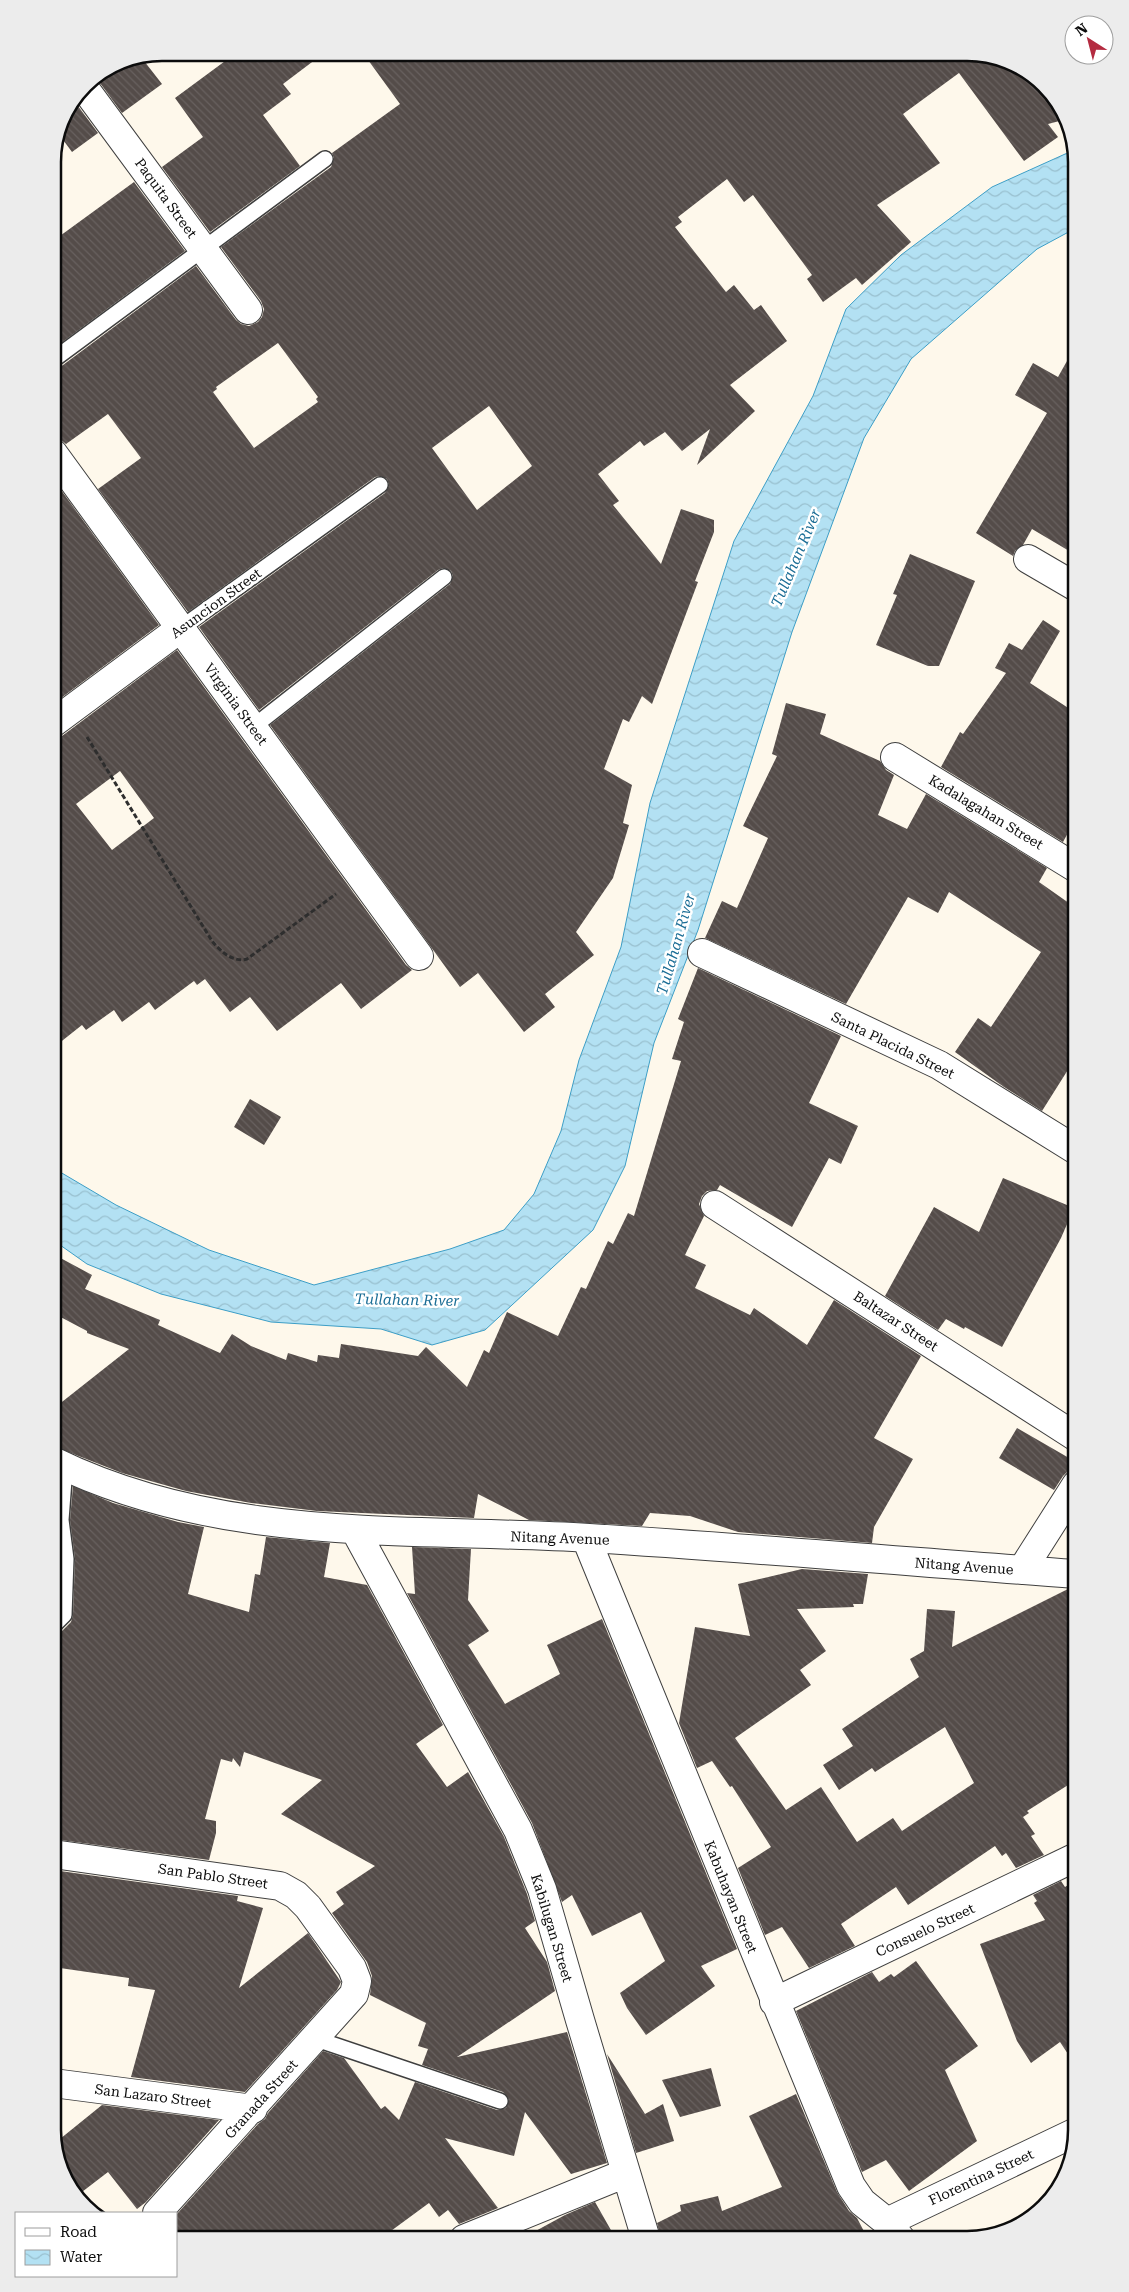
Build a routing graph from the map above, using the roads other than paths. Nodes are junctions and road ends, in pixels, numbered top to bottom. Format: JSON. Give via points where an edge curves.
{"nodes":[{"id":1,"x":89,"y":93,"type":"edge"},
{"id":2,"x":325,"y":158,"type":"dead end"},
{"id":3,"x":202,"y":249,"type":"junction"},
{"id":4,"x":248,"y":310,"type":"dead end"},
{"id":5,"x":61,"y":354,"type":"edge"},
{"id":6,"x":61,"y":464,"type":"edge"},
{"id":7,"x":380,"y":485,"type":"dead end"},
{"id":8,"x":1028,"y":559,"type":"dead end"},
{"id":9,"x":444,"y":577,"type":"dead end"},
{"id":10,"x":1068,"y":582,"type":"edge"},
{"id":11,"x":181,"y":628,"type":"junction"},
{"id":12,"x":62,"y":716,"type":"edge"},
{"id":13,"x":253,"y":727,"type":"junction"},
{"id":14,"x":895,"y":757,"type":"dead end"},
{"id":15,"x":1068,"y":863,"type":"edge"},
{"id":16,"x":702,"y":953,"type":"dead end"},
{"id":17,"x":419,"y":956,"type":"dead end"},
{"id":18,"x":1068,"y":1145,"type":"edge"},
{"id":19,"x":715,"y":1205,"type":"dead end"},
{"id":20,"x":1068,"y":1431,"type":"edge"},
{"id":21,"x":61,"y":1465,"type":"edge"},
{"id":22,"x":1068,"y":1498,"type":"edge"},
{"id":23,"x":61,"y":1501,"type":"edge"},
{"id":24,"x":355,"y":1530,"type":"junction"},
{"id":25,"x":586,"y":1538,"type":"junction"},
{"id":26,"x":1022,"y":1570,"type":"junction"},
{"id":27,"x":1068,"y":1573,"type":"edge"},
{"id":28,"x":61,"y":1618,"type":"edge"},
{"id":29,"x":61,"y":1855,"type":"edge"},
{"id":30,"x":1068,"y":1862,"type":"edge"},
{"id":31,"x":357,"y":1981,"type":"joint"},
{"id":32,"x":774,"y":2002,"type":"junction"},
{"id":33,"x":316,"y":2038,"type":"junction"},
{"id":34,"x":61,"y":2084,"type":"edge"},
{"id":35,"x":500,"y":2101,"type":"dead end"},
{"id":36,"x":253,"y":2109,"type":"junction"},
{"id":37,"x":1067,"y":2137,"type":"edge"},
{"id":38,"x":626,"y":2173,"type":"junction"},
{"id":39,"x":158,"y":2212,"type":"edge"},
{"id":40,"x":484,"y":2231,"type":"edge"},
{"id":41,"x":644,"y":2231,"type":"edge"},
{"id":42,"x":894,"y":2231,"type":"edge"}],
"edges":[{"from":1,"to":3,"type":"street","name":"Paquita Street"},
{"from":2,"to":3,"type":"lane"},
{"from":3,"to":4,"type":"street","name":"Paquita Street"},
{"from":3,"to":5,"type":"lane"},
{"from":6,"to":11,"type":"street","name":"Virginia Street"},
{"from":7,"to":11,"type":"lane","name":"Asuncion Street"},
{"from":8,"to":10,"type":"street"},
{"from":9,"to":13,"type":"lane"},
{"from":11,"to":12,"type":"street","name":"Asuncion Street"},
{"from":11,"to":13,"type":"street","name":"Virginia Street"},
{"from":13,"to":17,"type":"street","name":"Virginia Street"},
{"from":14,"to":15,"type":"street","name":"Kadalagahan Street"},
{"from":16,"to":18,"type":"street","name":"Santa Placida Street","via":[[939,1065]]},
{"from":19,"to":20,"type":"street","name":"Baltazar Street"},
{"from":21,"to":24,"type":"street","name":"Nitang Avenue","via":[[142,1498],[295,1526]]},
{"from":22,"to":26,"type":"street"},
{"from":23,"to":28,"type":"lane","via":[[66,1558],[64,1615]]},
{"from":24,"to":25,"type":"street","name":"Nitang Avenue"},
{"from":24,"to":38,"type":"street","name":"Kabilugan Street","via":[[518,1830],[542,1889]]},
{"from":25,"to":26,"type":"street","name":"Nitang Avenue"},
{"from":25,"to":32,"type":"street","name":"Kabuhayan Street"},
{"from":26,"to":27,"type":"street","name":"Nitang Avenue"},
{"from":29,"to":31,"type":"street","name":"San Pablo Street","via":[[280,1886],[308,1907],[352,1968]]},
{"from":30,"to":32,"type":"street","name":"Consuelo Street"},
{"from":31,"to":33,"type":"street","name":"Granada Street","via":[[354,1994]]},
{"from":32,"to":42,"type":"street","name":"Kabuhayan Street","via":[[851,2186],[862,2202]]},
{"from":33,"to":35,"type":"lane"},
{"from":33,"to":36,"type":"street","name":"Granada Street"},
{"from":34,"to":36,"type":"street","name":"San Lazaro Street"},
{"from":36,"to":39,"type":"street","name":"Granada Street"},
{"from":37,"to":42,"type":"street","name":"Florentina Street"},
{"from":38,"to":40,"type":"street"},
{"from":38,"to":41,"type":"street","name":"Kabilugan Street"}]}
